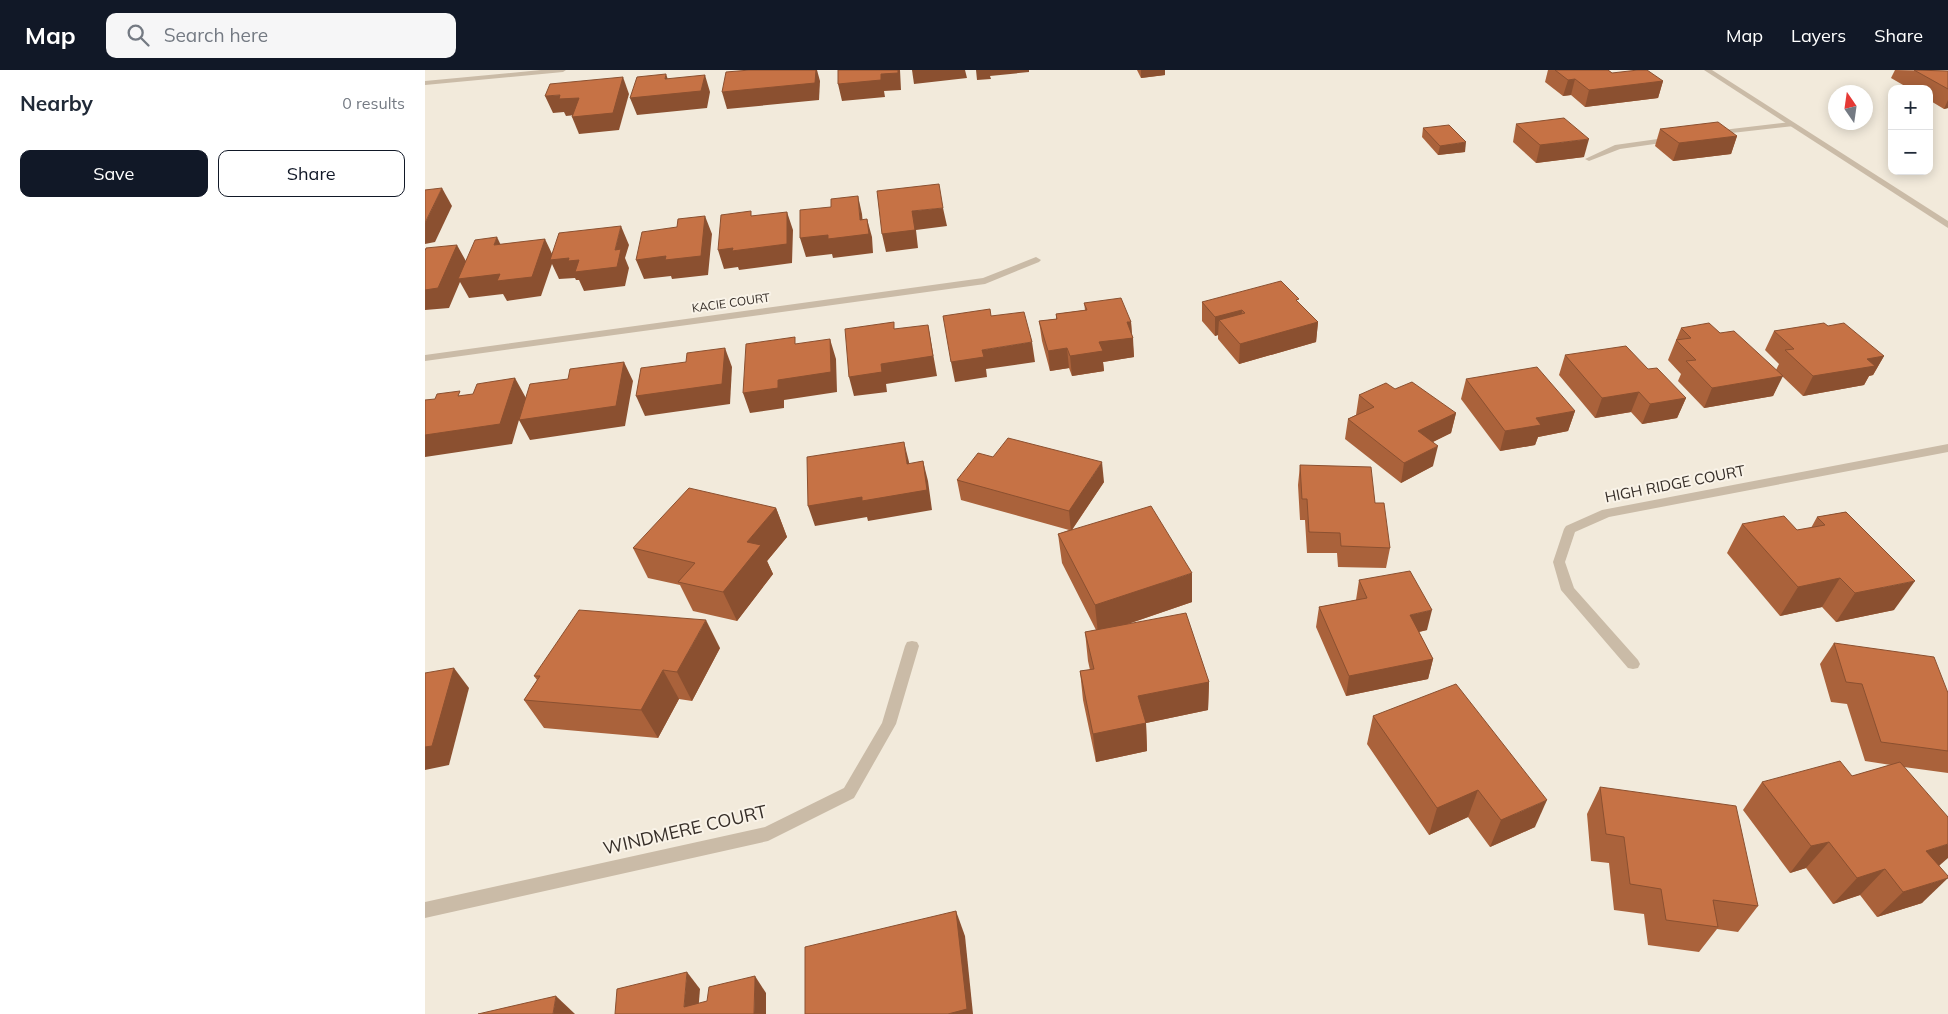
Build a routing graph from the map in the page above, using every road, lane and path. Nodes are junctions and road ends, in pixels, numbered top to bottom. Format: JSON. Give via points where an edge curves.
{"nodes":[{"id":1,"x":563,"y":70,"type":"edge"},
{"id":2,"x":1707,"y":70,"type":"edge"},
{"id":3,"x":425,"y":83,"type":"edge"},
{"id":4,"x":1791,"y":124,"type":"junction"},
{"id":5,"x":1708,"y":134,"type":"edge"},
{"id":6,"x":1679,"y":138,"type":"edge"},
{"id":7,"x":1589,"y":159,"type":"edge"},
{"id":8,"x":1948,"y":225,"type":"edge"},
{"id":9,"x":1036,"y":260,"type":"dead end"},
{"id":10,"x":425,"y":358,"type":"edge"},
{"id":11,"x":1948,"y":448,"type":"edge"},
{"id":12,"x":912,"y":646,"type":"dead end"},
{"id":13,"x":1633,"y":664,"type":"dead end"},
{"id":14,"x":425,"y":910,"type":"edge"}],
"edges":[{"from":1,"to":3,"type":"street"},
{"from":2,"to":4,"type":"street"},
{"from":4,"to":5,"type":"street"},
{"from":4,"to":8,"type":"street"},
{"from":6,"to":7,"type":"street","via":[[1618,147]]},
{"from":9,"to":10,"type":"street","name":"KACIE COURT","via":[[985,281]]},
{"from":11,"to":13,"type":"street","name":"HIGH RIDGE COURT","via":[[1606,513],[1570,530],[1559,562],[1568,590]]},
{"from":12,"to":14,"type":"street","name":"WINDMERE COURT","via":[[889,724],[849,794],[768,834]]}]}
